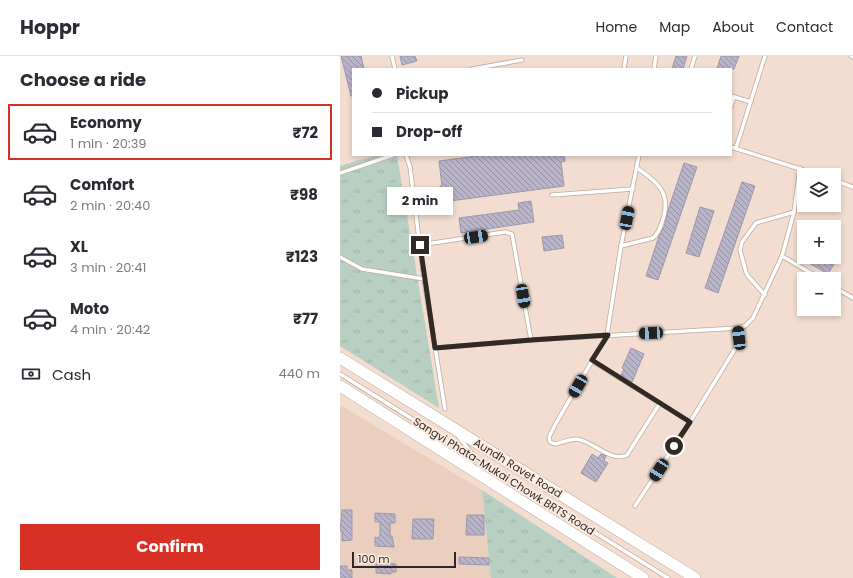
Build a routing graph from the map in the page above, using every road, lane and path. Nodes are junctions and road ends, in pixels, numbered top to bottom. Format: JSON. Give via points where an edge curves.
{"nodes":[{"id":1,"x":392,"y":56,"type":"edge"},
{"id":2,"x":626,"y":56,"type":"edge"},
{"id":3,"x":656,"y":56,"type":"edge"},
{"id":4,"x":695,"y":56,"type":"edge"},
{"id":5,"x":765,"y":56,"type":"edge"},
{"id":6,"x":522,"y":60,"type":"dead end"},
{"id":7,"x":395,"y":68,"type":"edge"},
{"id":8,"x":478,"y":68,"type":"edge"},
{"id":9,"x":624,"y":68,"type":"edge"},
{"id":10,"x":654,"y":68,"type":"edge"},
{"id":11,"x":691,"y":68,"type":"edge"},
{"id":12,"x":732,"y":96,"type":"edge"},
{"id":13,"x":750,"y":102,"type":"junction"},
{"id":14,"x":732,"y":147,"type":"edge"},
{"id":15,"x":736,"y":148,"type":"junction"},
{"id":16,"x":390,"y":156,"type":"edge"},
{"id":17,"x":406,"y":156,"type":"edge"},
{"id":18,"x":639,"y":156,"type":"edge"},
{"id":19,"x":637,"y":168,"type":"junction"},
{"id":20,"x":800,"y":168,"type":"edge"},
{"id":21,"x":340,"y":173,"type":"edge"},
{"id":22,"x":841,"y":183,"type":"edge"},
{"id":23,"x":853,"y":187,"type":"edge"},
{"id":24,"x":633,"y":189,"type":"junction"},
{"id":25,"x":797,"y":190,"type":"edge"},
{"id":26,"x":552,"y":195,"type":"dead end"},
{"id":27,"x":794,"y":212,"type":"junction"},
{"id":28,"x":420,"y":245,"type":"junction"},
{"id":29,"x":621,"y":246,"type":"junction"},
{"id":30,"x":340,"y":256,"type":"edge"},
{"id":31,"x":782,"y":256,"type":"junction"},
{"id":32,"x":809,"y":272,"type":"edge"},
{"id":33,"x":424,"y":279,"type":"junction"},
{"id":34,"x":841,"y":291,"type":"edge"},
{"id":35,"x":765,"y":294,"type":"junction"},
{"id":36,"x":853,"y":298,"type":"edge"},
{"id":37,"x":738,"y":328,"type":"junction"},
{"id":38,"x":608,"y":335,"type":"junction"},
{"id":39,"x":531,"y":340,"type":"junction"},
{"id":40,"x":435,"y":348,"type":"junction"},
{"id":41,"x":340,"y":358,"type":"edge"},
{"id":42,"x":592,"y":360,"type":"junction"},
{"id":43,"x":340,"y":374,"type":"edge"},
{"id":44,"x":340,"y":386,"type":"edge"},
{"id":45,"x":660,"y":403,"type":"junction"},
{"id":46,"x":445,"y":409,"type":"dead end"},
{"id":47,"x":690,"y":422,"type":"junction"},
{"id":48,"x":450,"y":426,"type":"junction"},
{"id":49,"x":477,"y":460,"type":"junction"},
{"id":50,"x":635,"y":506,"type":"dead end"},
{"id":51,"x":643,"y":578,"type":"edge"},
{"id":52,"x":668,"y":578,"type":"edge"},
{"id":53,"x":695,"y":578,"type":"edge"}],
"edges":[{"from":1,"to":7,"type":"lane"},
{"from":2,"to":9,"type":"lane"},
{"from":3,"to":10,"type":"lane"},
{"from":4,"to":11,"type":"lane"},
{"from":5,"to":13,"type":"lane"},
{"from":6,"to":8,"type":"lane"},
{"from":12,"to":13,"type":"lane"},
{"from":13,"to":15,"type":"lane"},
{"from":14,"to":15,"type":"lane"},
{"from":15,"to":20,"type":"lane"},
{"from":16,"to":21,"type":"lane"},
{"from":17,"to":28,"type":"lane"},
{"from":18,"to":19,"type":"lane"},
{"from":19,"to":24,"type":"lane"},
{"from":19,"to":29,"type":"lane","via":[[655,180],[665,194],[664,216],[657,235],[653,238]]},
{"from":22,"to":23,"type":"lane"},
{"from":24,"to":26,"type":"lane"},
{"from":24,"to":29,"type":"lane"},
{"from":25,"to":27,"type":"lane"},
{"from":27,"to":31,"type":"lane"},
{"from":27,"to":35,"type":"lane","via":[[756,223],[742,242],[740,250],[746,272]]},
{"from":28,"to":33,"type":"lane"},
{"from":28,"to":39,"type":"lane","via":[[505,232],[512,234]]},
{"from":29,"to":38,"type":"lane"},
{"from":30,"to":33,"type":"lane","via":[[362,269]]},
{"from":31,"to":32,"type":"lane"},
{"from":31,"to":35,"type":"lane"},
{"from":33,"to":40,"type":"lane"},
{"from":34,"to":36,"type":"lane"},
{"from":35,"to":37,"type":"lane","via":[[750,322]]},
{"from":37,"to":38,"type":"lane"},
{"from":37,"to":47,"type":"lane","via":[[738,344]]},
{"from":38,"to":39,"type":"lane"},
{"from":38,"to":42,"type":"lane"},
{"from":39,"to":40,"type":"lane"},
{"from":40,"to":46,"type":"lane"},
{"from":41,"to":48,"type":"main road","name":"Aundh Ravet Road"},
{"from":42,"to":45,"type":"lane"},
{"from":42,"to":45,"type":"lane","via":[[549,437],[551,444],[577,439],[623,457]]},
{"from":43,"to":49,"type":"lane","name":"Sangvi Phata-Mukai Chowk BRTS Road"},
{"from":44,"to":51,"type":"main road"},
{"from":45,"to":47,"type":"lane"},
{"from":47,"to":50,"type":"lane"},
{"from":48,"to":49,"type":"lane"},
{"from":48,"to":53,"type":"main road","name":"Aundh Ravet Road"},
{"from":49,"to":52,"type":"lane","name":"Sangvi Phata-Mukai Chowk BRTS Road"}]}
